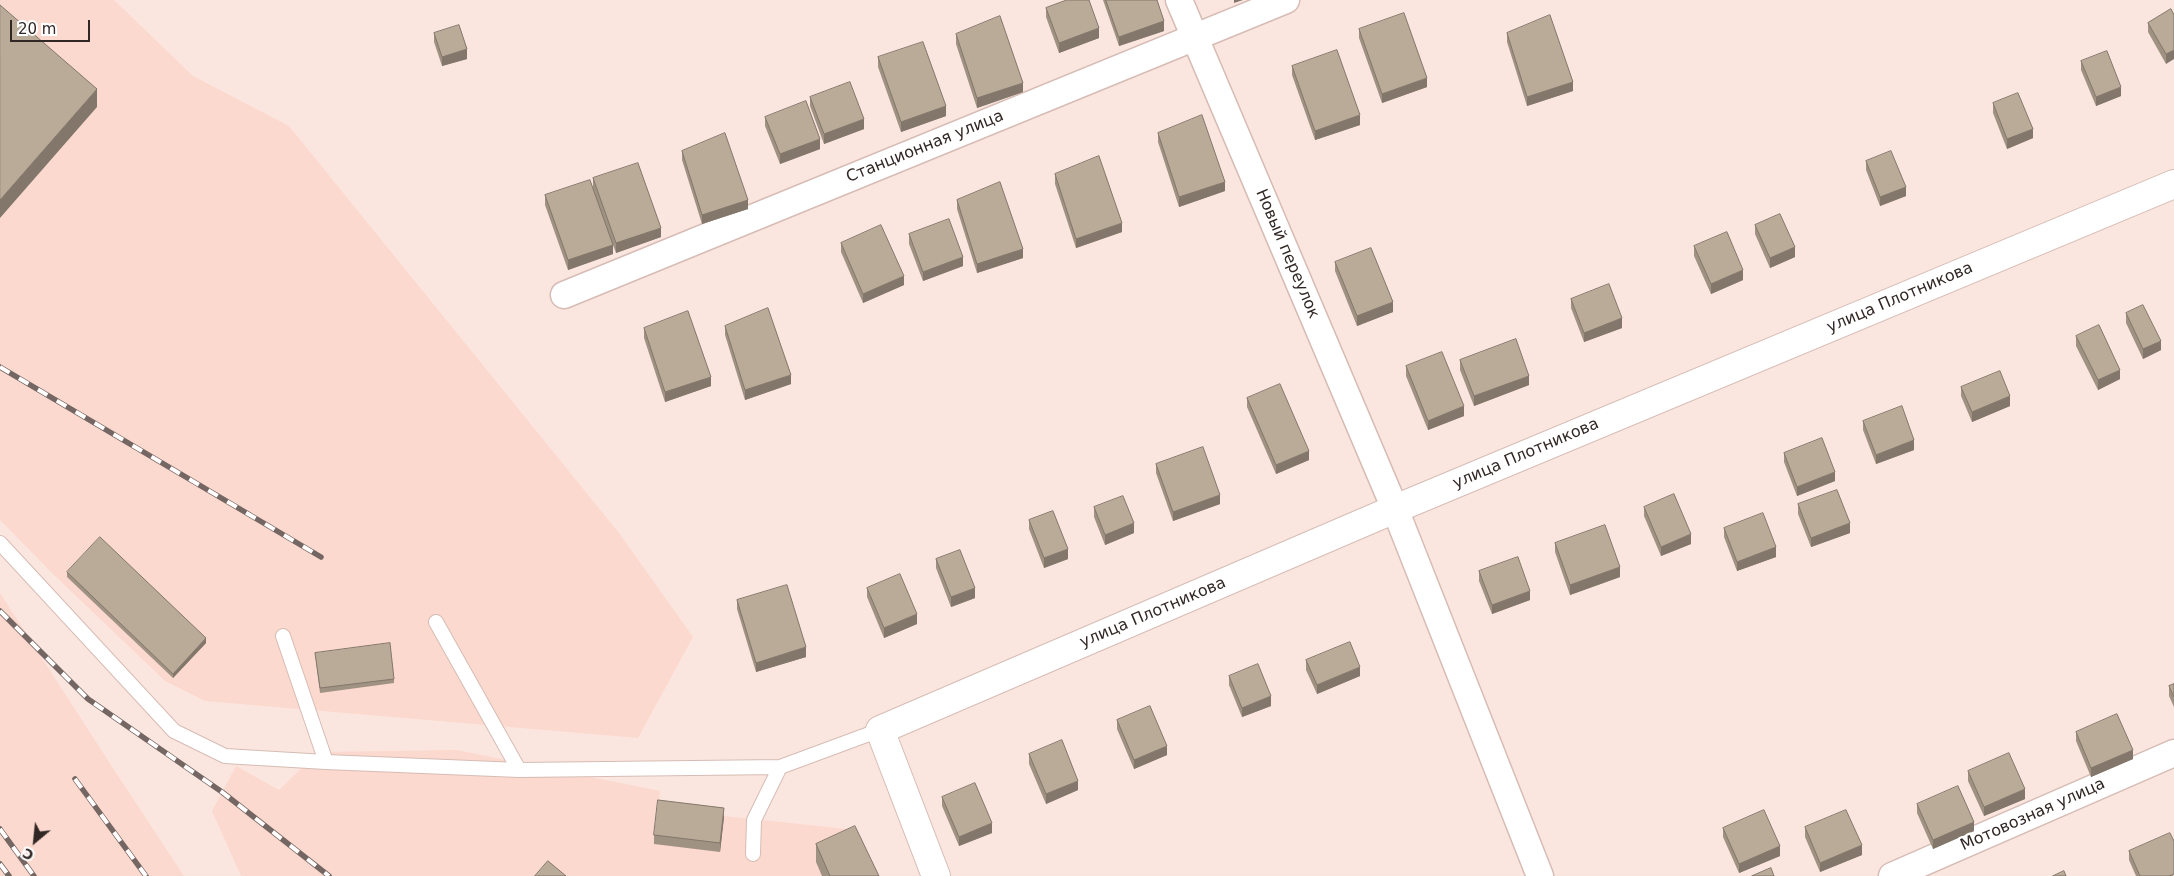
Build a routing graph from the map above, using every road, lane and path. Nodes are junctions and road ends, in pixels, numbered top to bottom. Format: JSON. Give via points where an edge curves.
{"nodes":[{"id":1,"x":1178,"y":0,"type":"edge"},
{"id":2,"x":1286,"y":0,"type":"edge"},
{"id":3,"x":1194,"y":36,"type":"junction"},
{"id":4,"x":2174,"y":184,"type":"edge"},
{"id":5,"x":564,"y":295,"type":"dead end"},
{"id":6,"x":1395,"y":509,"type":"junction"},
{"id":7,"x":0,"y":543,"type":"edge"},
{"id":8,"x":436,"y":622,"type":"dead end"},
{"id":9,"x":282,"y":636,"type":"dead end"},
{"id":10,"x":880,"y":730,"type":"junction"},
{"id":11,"x":2174,"y":753,"type":"edge"},
{"id":12,"x":326,"y":762,"type":"junction"},
{"id":13,"x":780,"y":767,"type":"junction"},
{"id":14,"x":519,"y":770,"type":"junction"},
{"id":15,"x":753,"y":854,"type":"dead end"},
{"id":16,"x":936,"y":876,"type":"edge"},
{"id":17,"x":1540,"y":876,"type":"edge"},
{"id":18,"x":1892,"y":876,"type":"edge"}],
"edges":[{"from":1,"to":3,"type":"street","name":"Новый переулок"},
{"from":2,"to":3,"type":"street","name":"Станционная улица"},
{"from":3,"to":5,"type":"street","name":"Станционная улица"},
{"from":3,"to":6,"type":"street","name":"Новый переулок"},
{"from":4,"to":6,"type":"street","name":"улица Плотникова"},
{"from":6,"to":10,"type":"street","name":"улица Плотникова"},
{"from":6,"to":17,"type":"street","name":"Новый переулок"},
{"from":7,"to":12,"type":"lane","via":[[174,731],[225,756]]},
{"from":8,"to":14,"type":"lane"},
{"from":9,"to":12,"type":"lane"},
{"from":10,"to":13,"type":"lane"},
{"from":10,"to":16,"type":"street"},
{"from":11,"to":18,"type":"street","name":"Мотовозная улица"},
{"from":12,"to":14,"type":"lane"},
{"from":13,"to":14,"type":"lane"},
{"from":13,"to":15,"type":"lane","via":[[754,820]]}]}
